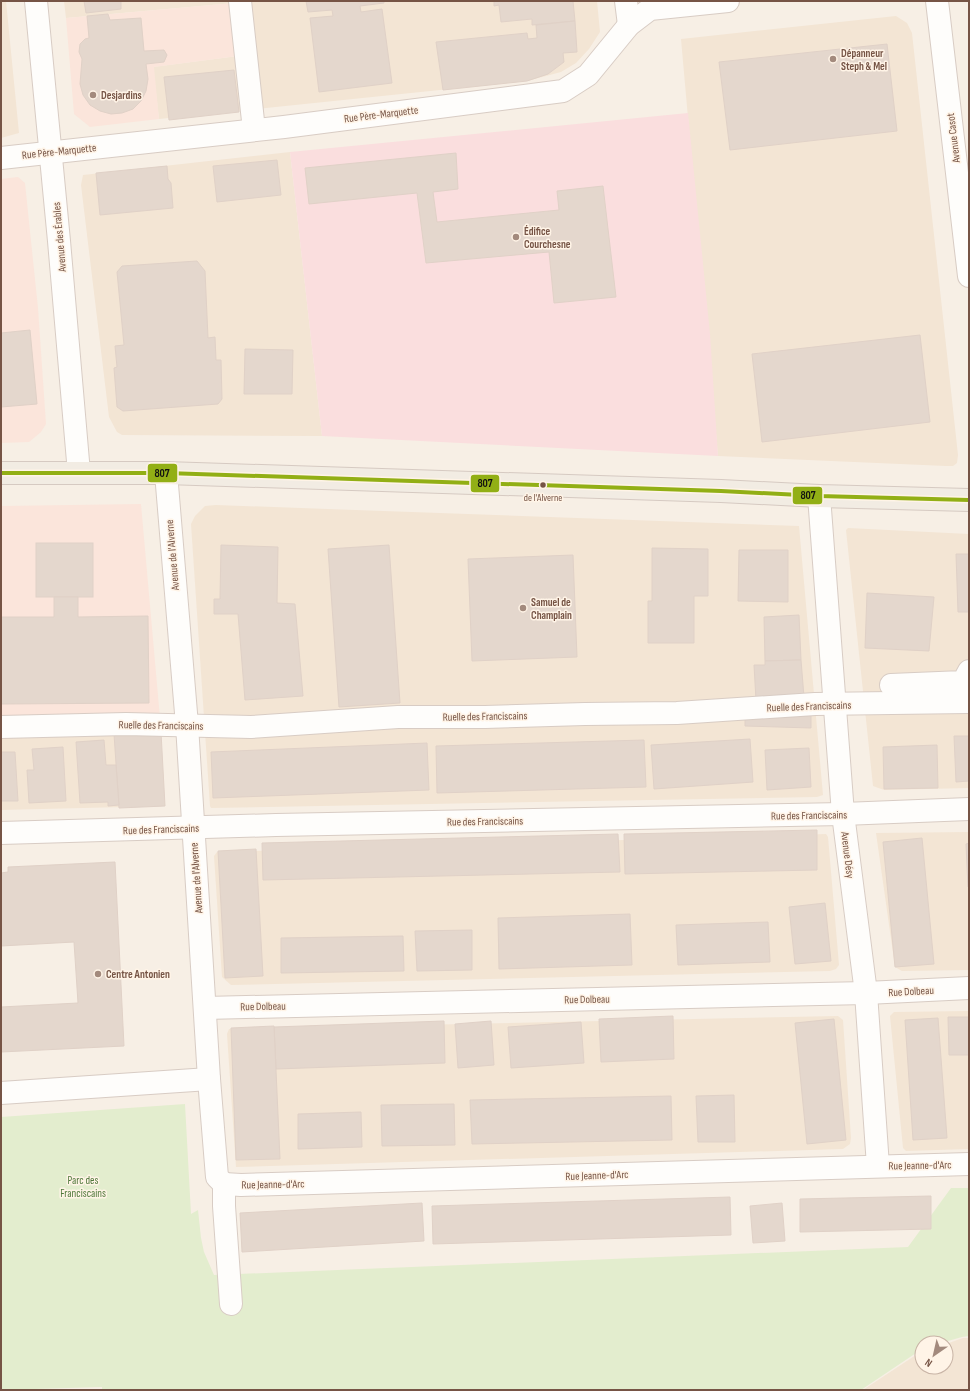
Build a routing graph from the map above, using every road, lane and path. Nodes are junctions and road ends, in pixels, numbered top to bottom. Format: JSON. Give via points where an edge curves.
{"nodes":[{"id":1,"x":36,"y":1,"type":"edge"},
{"id":2,"x":240,"y":1,"type":"edge"},
{"id":3,"x":626,"y":1,"type":"edge"},
{"id":4,"x":728,"y":1,"type":"edge"},
{"id":5,"x":937,"y":1,"type":"edge"},
{"id":6,"x":629,"y":25,"type":"junction"},
{"id":7,"x":254,"y":130,"type":"junction"},
{"id":8,"x":51,"y":152,"type":"junction"},
{"id":9,"x":1,"y":158,"type":"edge"},
{"id":10,"x":969,"y":276,"type":"edge"},
{"id":11,"x":1,"y":473,"type":"edge"},
{"id":12,"x":79,"y":473,"type":"junction"},
{"id":13,"x":166,"y":473,"type":"junction"},
{"id":14,"x":819,"y":496,"type":"junction"},
{"id":15,"x":969,"y":500,"type":"edge"},
{"id":16,"x":969,"y":671,"type":"edge"},
{"id":17,"x":891,"y":685,"type":"dead end"},
{"id":18,"x":969,"y":702,"type":"edge"},
{"id":19,"x":835,"y":704,"type":"junction"},
{"id":20,"x":187,"y":725,"type":"junction"},
{"id":21,"x":1,"y":726,"type":"edge"},
{"id":22,"x":969,"y":809,"type":"edge"},
{"id":23,"x":843,"y":814,"type":"junction"},
{"id":24,"x":193,"y":828,"type":"junction"},
{"id":25,"x":1,"y":833,"type":"edge"},
{"id":26,"x":969,"y":988,"type":"edge"},
{"id":27,"x":866,"y":993,"type":"junction"},
{"id":28,"x":205,"y":1008,"type":"junction"},
{"id":29,"x":209,"y":1079,"type":"junction"},
{"id":30,"x":1,"y":1093,"type":"edge"},
{"id":31,"x":969,"y":1164,"type":"edge"},
{"id":32,"x":878,"y":1166,"type":"junction"},
{"id":33,"x":224,"y":1184,"type":"junction"},
{"id":34,"x":231,"y":1304,"type":"dead end"}],
"edges":[{"from":1,"to":8,"type":"street","name":"Avenue des Érables"},
{"from":2,"to":7,"type":"street"},
{"from":3,"to":6,"type":"street"},
{"from":4,"to":6,"type":"street","name":"Rue Père-Marquette","via":[[650,9]]},
{"from":5,"to":10,"type":"street","name":"Avenue Casot"},
{"from":6,"to":7,"type":"street","name":"Rue Père-Marquette","via":[[588,76],[563,91]]},
{"from":7,"to":8,"type":"street","name":"Rue Père-Marquette"},
{"from":8,"to":9,"type":"street","name":"Rue Père-Marquette"},
{"from":8,"to":12,"type":"street","name":"Avenue des Érables"},
{"from":11,"to":12,"type":"main road"},
{"from":12,"to":13,"type":"main road"},
{"from":13,"to":14,"type":"main road"},
{"from":13,"to":20,"type":"street","name":"Avenue de l'Alverne"},
{"from":14,"to":15,"type":"main road"},
{"from":14,"to":19,"type":"street","name":"Avenue Désy"},
{"from":16,"to":17,"type":"street","via":[[964,682]]},
{"from":18,"to":19,"type":"street","name":"Ruelle des Franciscains"},
{"from":19,"to":20,"type":"street","name":"Ruelle des Franciscains","via":[[677,713],[398,718],[251,727]]},
{"from":19,"to":23,"type":"street","name":"Avenue Désy"},
{"from":20,"to":21,"type":"street","name":"Ruelle des Franciscains"},
{"from":20,"to":24,"type":"street","name":"Avenue de l'Alverne"},
{"from":22,"to":23,"type":"street","name":"Rue des Franciscains"},
{"from":23,"to":24,"type":"street","name":"Rue des Franciscains"},
{"from":23,"to":27,"type":"street","name":"Avenue Désy"},
{"from":24,"to":25,"type":"street","name":"Rue des Franciscains"},
{"from":24,"to":28,"type":"street","name":"Avenue de l'Alverne"},
{"from":26,"to":27,"type":"street","name":"Rue Dolbeau"},
{"from":27,"to":28,"type":"street","name":"Rue Dolbeau"},
{"from":27,"to":32,"type":"street","name":"Avenue Désy"},
{"from":28,"to":29,"type":"street","name":"Avenue de l'Alverne"},
{"from":29,"to":30,"type":"street"},
{"from":29,"to":33,"type":"street","name":"Avenue de l'Alverne","via":[[217,1177]]},
{"from":31,"to":32,"type":"street","name":"Rue Jeanne-d'Arc"},
{"from":32,"to":33,"type":"street","name":"Rue Jeanne-d'Arc"},
{"from":33,"to":34,"type":"street"}]}
